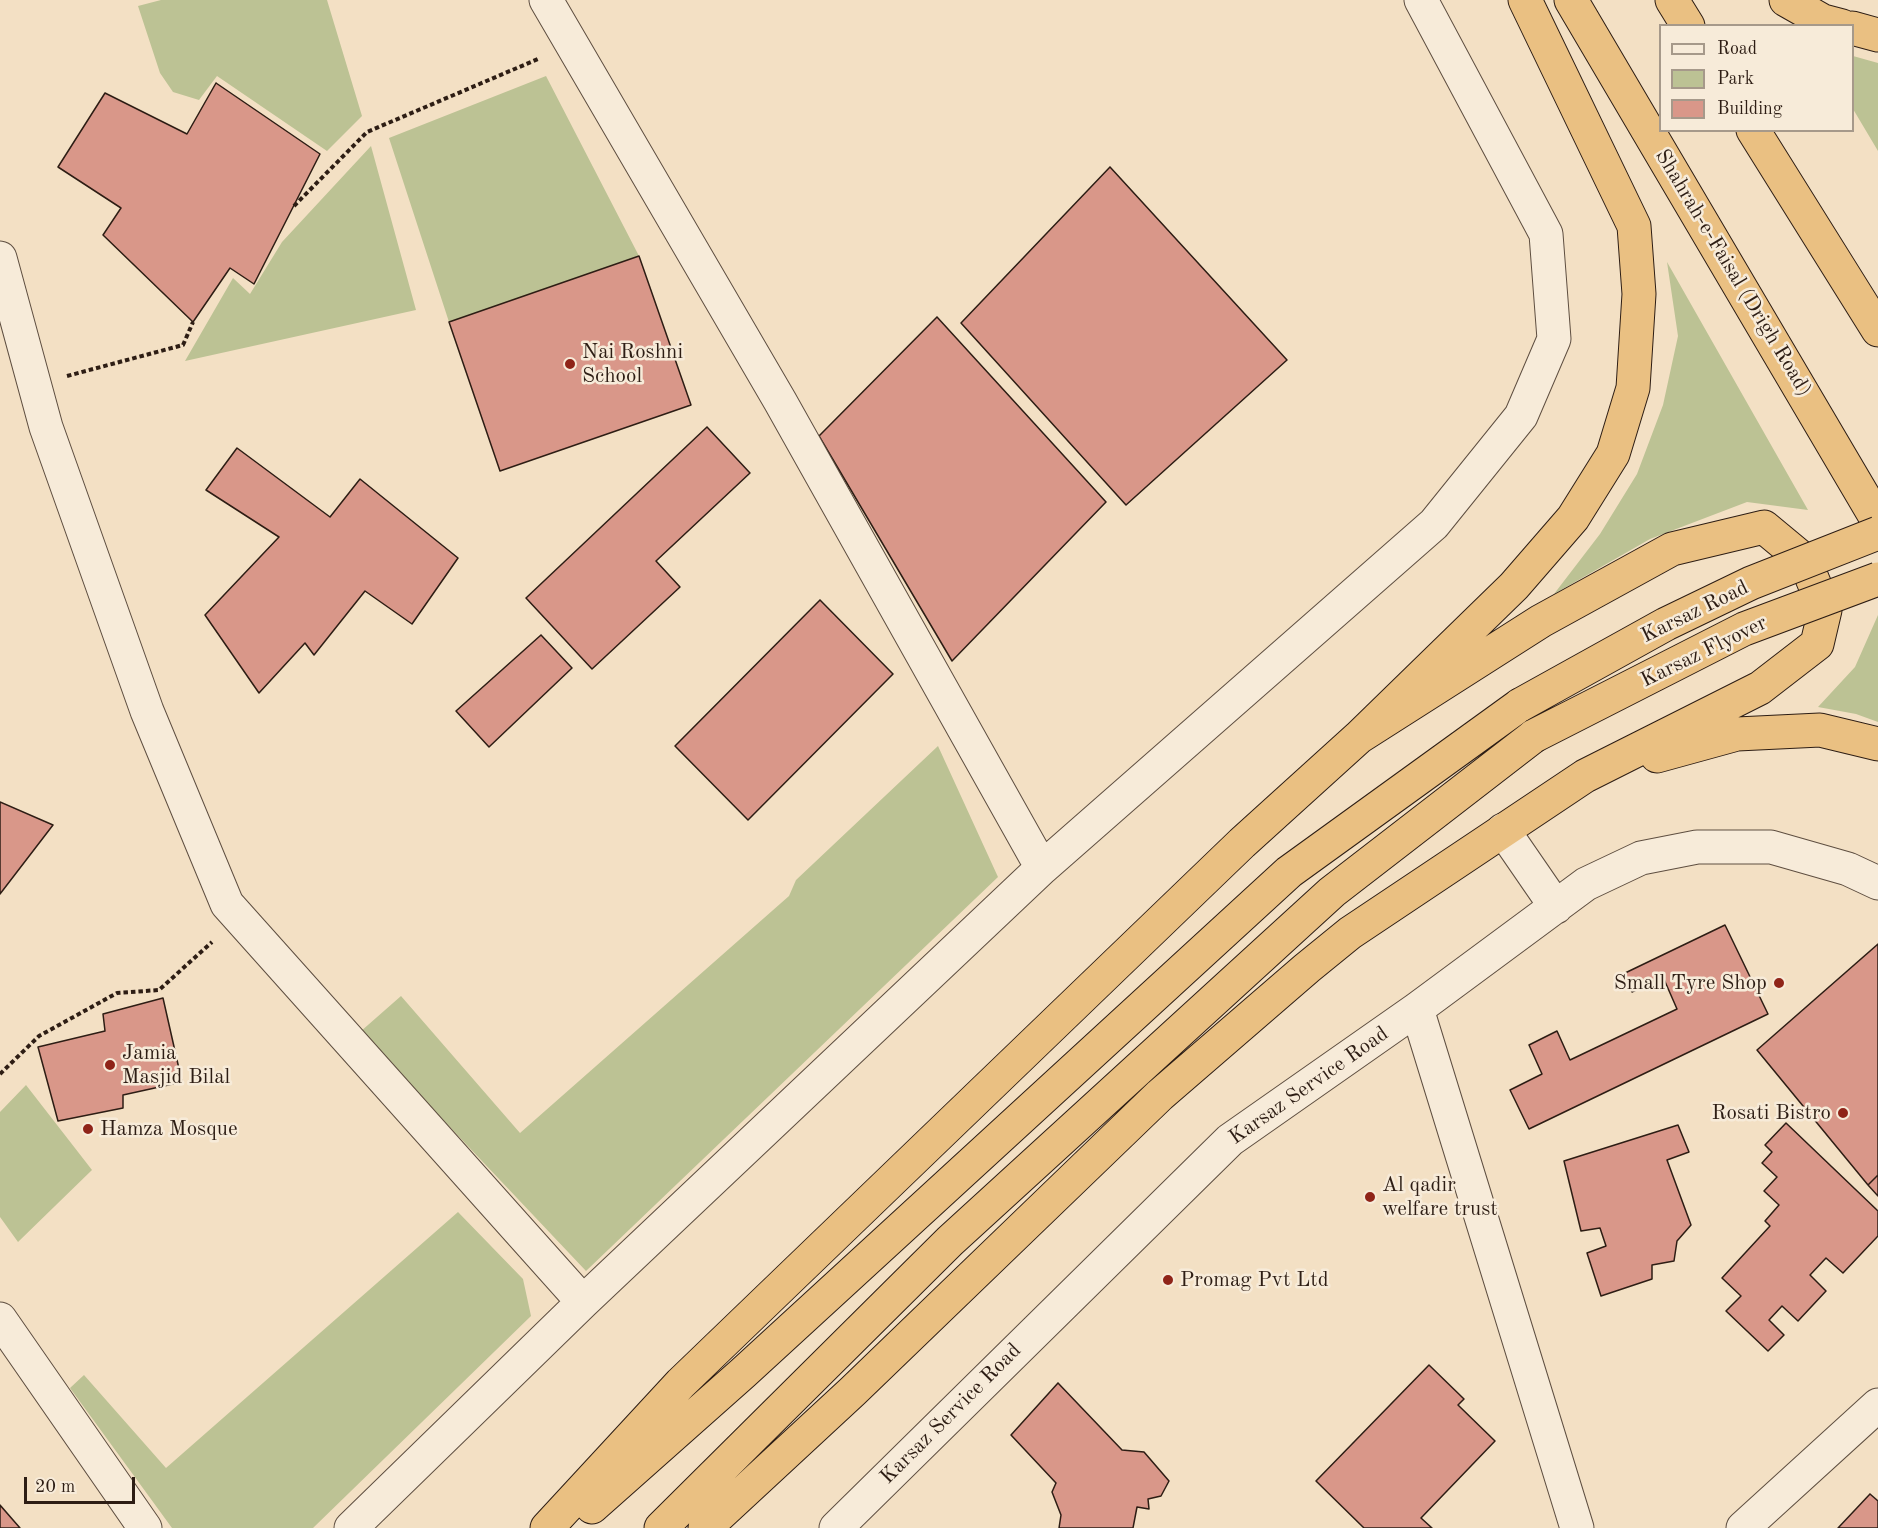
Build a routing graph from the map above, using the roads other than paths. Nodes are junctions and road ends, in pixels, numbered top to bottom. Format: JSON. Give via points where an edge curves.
{"nodes":[{"id":1,"x":546,"y":0,"type":"edge"},
{"id":2,"x":1421,"y":0,"type":"edge"},
{"id":3,"x":1525,"y":0,"type":"edge"},
{"id":4,"x":1571,"y":0,"type":"edge"},
{"id":5,"x":1672,"y":0,"type":"edge"},
{"id":6,"x":1786,"y":0,"type":"edge"},
{"id":7,"x":1687,"y":24,"type":"edge"},
{"id":8,"x":1834,"y":24,"type":"edge"},
{"id":9,"x":1854,"y":29,"type":"edge"},
{"id":10,"x":1878,"y":35,"type":"edge"},
{"id":11,"x":1754,"y":132,"type":"edge"},
{"id":12,"x":0,"y":258,"type":"edge"},
{"id":13,"x":1878,"y":330,"type":"edge"},
{"id":14,"x":1878,"y":521,"type":"edge"},
{"id":15,"x":1878,"y":533,"type":"edge"},
{"id":16,"x":1878,"y":579,"type":"edge"},
{"id":17,"x":1359,"y":737,"type":"junction"},
{"id":18,"x":1878,"y":744,"type":"edge"},
{"id":19,"x":1585,"y":776,"type":"junction"},
{"id":20,"x":1503,"y":830,"type":"junction"},
{"id":21,"x":1042,"y":868,"type":"junction"},
{"id":22,"x":1878,"y":883,"type":"edge"},
{"id":23,"x":1556,"y":907,"type":"junction"},
{"id":24,"x":1417,"y":1009,"type":"junction"},
{"id":25,"x":583,"y":1302,"type":"junction"},
{"id":26,"x":0,"y":1319,"type":"edge"},
{"id":27,"x":1878,"y":1405,"type":"edge"},
{"id":28,"x":145,"y":1528,"type":"edge"},
{"id":29,"x":351,"y":1528,"type":"edge"},
{"id":30,"x":547,"y":1528,"type":"edge"},
{"id":31,"x":568,"y":1528,"type":"edge"},
{"id":32,"x":661,"y":1528,"type":"edge"},
{"id":33,"x":705,"y":1528,"type":"edge"},
{"id":34,"x":836,"y":1528,"type":"edge"},
{"id":35,"x":1577,"y":1528,"type":"edge"},
{"id":36,"x":1743,"y":1528,"type":"edge"}],
"edges":[{"from":1,"to":21,"type":"street","via":[[780,401]]},
{"from":2,"to":21,"type":"street","via":[[1546,234],[1554,339],[1521,416],[1434,524]]},
{"from":3,"to":17,"type":"highway","via":[[1634,226],[1639,294],[1633,388],[1613,454],[1573,518],[1514,586]]},
{"from":4,"to":14,"type":"highway","name":"Shahrah-e-Faisal (Drigh Road)"},
{"from":5,"to":7,"type":"highway"},
{"from":6,"to":8,"type":"highway"},
{"from":9,"to":10,"type":"highway"},
{"from":11,"to":13,"type":"highway"},
{"from":12,"to":25,"type":"street","via":[[46,427],[147,711],[227,904]]},
{"from":15,"to":31,"type":"highway","name":"Karsaz Road","bridge":true,"via":[[1751,584],[1666,624],[1520,705],[1289,872],[743,1373]]},
{"from":16,"to":32,"type":"highway","name":"Karsaz Flyover","bridge":true,"via":[[1744,629],[1534,736],[1332,892],[950,1241]]},
{"from":17,"to":19,"type":"highway","via":[[1541,621],[1672,549],[1764,527],[1805,561],[1825,610],[1817,644],[1760,688]]},
{"from":17,"to":30,"type":"highway","via":[[1242,843],[681,1383]]},
{"from":18,"to":19,"type":"highway","via":[[1820,730],[1737,734]]},
{"from":19,"to":20,"type":"highway"},
{"from":20,"to":23,"type":"street"},
{"from":20,"to":33,"type":"highway","via":[[1350,933],[1160,1095]]},
{"from":21,"to":25,"type":"street"},
{"from":22,"to":23,"type":"street","name":"Karsaz Service Road","via":[[1848,869],[1770,847],[1697,847],[1641,858],[1586,884]]},
{"from":23,"to":24,"type":"street","name":"Karsaz Service Road"},
{"from":24,"to":34,"type":"street","name":"Karsaz Service Road","via":[[1230,1140]]},
{"from":24,"to":35,"type":"street"},
{"from":25,"to":29,"type":"street"},
{"from":26,"to":28,"type":"street"},
{"from":27,"to":36,"type":"street"}]}
